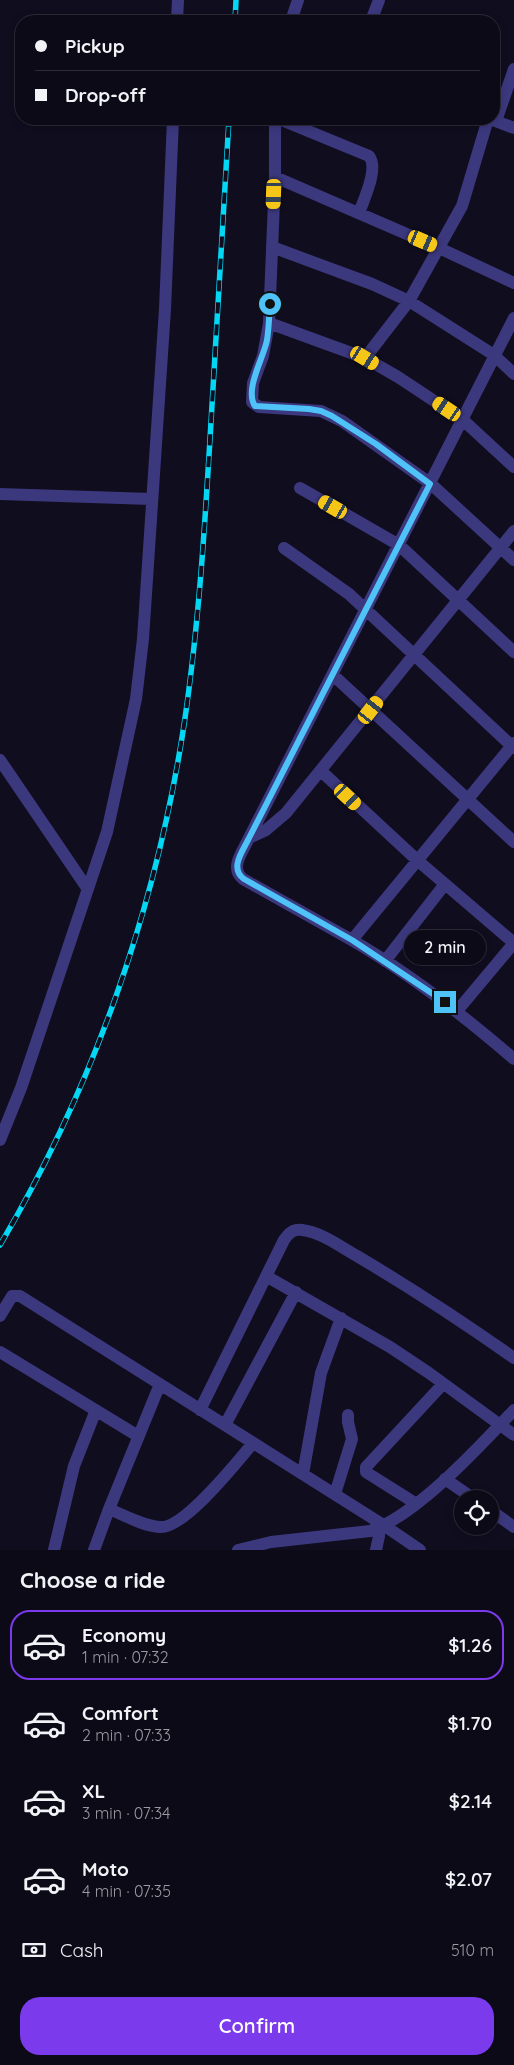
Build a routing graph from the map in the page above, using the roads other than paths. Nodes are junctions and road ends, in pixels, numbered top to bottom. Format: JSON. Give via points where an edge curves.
{"nodes":[{"id":1,"x":178,"y":0,"type":"edge"},
{"id":2,"x":298,"y":0,"type":"edge"},
{"id":3,"x":379,"y":0,"type":"edge"},
{"id":4,"x":177,"y":15,"type":"edge"},
{"id":5,"x":293,"y":15,"type":"edge"},
{"id":6,"x":373,"y":15,"type":"edge"},
{"id":7,"x":514,"y":69,"type":"edge"},
{"id":8,"x":500,"y":101,"type":"edge"},
{"id":9,"x":500,"y":123,"type":"edge"},
{"id":10,"x":173,"y":125,"type":"edge"},
{"id":11,"x":275,"y":125,"type":"edge"},
{"id":12,"x":294,"y":125,"type":"edge"},
{"id":13,"x":490,"y":125,"type":"edge"},
{"id":14,"x":514,"y":128,"type":"edge"},
{"id":15,"x":275,"y":177,"type":"junction"},
{"id":16,"x":359,"y":213,"type":"junction"},
{"id":17,"x":272,"y":247,"type":"junction"},
{"id":18,"x":439,"y":248,"type":"junction"},
{"id":19,"x":514,"y":284,"type":"edge"},
{"id":20,"x":409,"y":301,"type":"junction"},
{"id":21,"x":514,"y":318,"type":"edge"},
{"id":22,"x":269,"y":324,"type":"junction"},
{"id":23,"x":494,"y":356,"type":"junction"},
{"id":24,"x":365,"y":358,"type":"junction"},
{"id":25,"x":514,"y":374,"type":"edge"},
{"id":26,"x":463,"y":420,"type":"junction"},
{"id":27,"x":514,"y":467,"type":"edge"},
{"id":28,"x":430,"y":484,"type":"junction"},
{"id":29,"x":300,"y":488,"type":"dead end"},
{"id":30,"x":0,"y":494,"type":"edge"},
{"id":31,"x":151,"y":499,"type":"junction"},
{"id":32,"x":514,"y":531,"type":"edge"},
{"id":33,"x":399,"y":545,"type":"junction"},
{"id":34,"x":284,"y":548,"type":"dead end"},
{"id":35,"x":500,"y":548,"type":"junction"},
{"id":36,"x":514,"y":560,"type":"edge"},
{"id":37,"x":457,"y":600,"type":"junction"},
{"id":38,"x":366,"y":610,"type":"junction"},
{"id":39,"x":514,"y":652,"type":"edge"},
{"id":40,"x":414,"y":654,"type":"junction"},
{"id":41,"x":333,"y":675,"type":"junction"},
{"id":42,"x":371,"y":710,"type":"junction"},
{"id":43,"x":513,"y":745,"type":"edge"},
{"id":44,"x":0,"y":760,"type":"edge"},
{"id":45,"x":321,"y":771,"type":"junction"},
{"id":46,"x":468,"y":799,"type":"junction"},
{"id":47,"x":249,"y":838,"type":"junction"},
{"id":48,"x":514,"y":842,"type":"edge"},
{"id":49,"x":417,"y":860,"type":"junction"},
{"id":50,"x":445,"y":884,"type":"junction"},
{"id":51,"x":87,"y":888,"type":"junction"},
{"id":52,"x":352,"y":940,"type":"junction"},
{"id":53,"x":514,"y":943,"type":"edge"},
{"id":54,"x":385,"y":961,"type":"junction"},
{"id":55,"x":457,"y":1011,"type":"junction"},
{"id":56,"x":514,"y":1059,"type":"edge"},
{"id":57,"x":0,"y":1140,"type":"edge"},
{"id":58,"x":266,"y":1276,"type":"junction"},
{"id":59,"x":296,"y":1292,"type":"junction"},
{"id":60,"x":0,"y":1316,"type":"edge"},
{"id":61,"x":341,"y":1318,"type":"junction"},
{"id":62,"x":0,"y":1352,"type":"edge"},
{"id":63,"x":514,"y":1358,"type":"edge"},
{"id":64,"x":160,"y":1384,"type":"junction"},
{"id":65,"x":443,"y":1384,"type":"junction"},
{"id":66,"x":96,"y":1410,"type":"junction"},
{"id":67,"x":200,"y":1410,"type":"junction"},
{"id":68,"x":514,"y":1410,"type":"edge"},
{"id":69,"x":348,"y":1415,"type":"dead end"},
{"id":70,"x":225,"y":1425,"type":"junction"},
{"id":71,"x":500,"y":1426,"type":"junction"},
{"id":72,"x":138,"y":1436,"type":"junction"},
{"id":73,"x":514,"y":1436,"type":"edge"},
{"id":74,"x":253,"y":1443,"type":"junction"},
{"id":75,"x":303,"y":1474,"type":"junction"},
{"id":76,"x":445,"y":1479,"type":"junction"},
{"id":77,"x":461,"y":1490,"type":"edge"},
{"id":78,"x":335,"y":1494,"type":"junction"},
{"id":79,"x":415,"y":1504,"type":"junction"},
{"id":80,"x":109,"y":1509,"type":"junction"},
{"id":81,"x":499,"y":1516,"type":"edge"},
{"id":82,"x":381,"y":1527,"type":"junction"},
{"id":83,"x":514,"y":1527,"type":"edge"},
{"id":84,"x":54,"y":1550,"type":"edge"},
{"id":85,"x":94,"y":1550,"type":"edge"},
{"id":86,"x":238,"y":1550,"type":"edge"},
{"id":87,"x":376,"y":1550,"type":"edge"},
{"id":88,"x":420,"y":1550,"type":"edge"}],
"edges":[{"from":1,"to":4,"type":"street"},
{"from":2,"to":5,"type":"street"},
{"from":3,"to":6,"type":"street"},
{"from":7,"to":8,"type":"street"},
{"from":9,"to":14,"type":"street"},
{"from":10,"to":31,"type":"street","via":[[165,309]]},
{"from":11,"to":15,"type":"street"},
{"from":12,"to":16,"type":"street","via":[[372,160],[373,169]]},
{"from":13,"to":18,"type":"street","via":[[462,206]]},
{"from":15,"to":16,"type":"street"},
{"from":15,"to":17,"type":"street"},
{"from":16,"to":18,"type":"street"},
{"from":17,"to":20,"type":"street"},
{"from":17,"to":22,"type":"street"},
{"from":18,"to":19,"type":"street"},
{"from":18,"to":20,"type":"street"},
{"from":20,"to":23,"type":"street"},
{"from":20,"to":24,"type":"street"},
{"from":21,"to":23,"type":"street"},
{"from":22,"to":24,"type":"street"},
{"from":22,"to":28,"type":"street","via":[[263,356],[253,383],[252,402],[255,406],[321,411],[369,439]]},
{"from":23,"to":25,"type":"street"},
{"from":23,"to":26,"type":"street"},
{"from":24,"to":26,"type":"street"},
{"from":26,"to":27,"type":"street"},
{"from":26,"to":28,"type":"street"},
{"from":28,"to":33,"type":"street"},
{"from":28,"to":35,"type":"street"},
{"from":29,"to":33,"type":"street"},
{"from":30,"to":31,"type":"street"},
{"from":31,"to":51,"type":"street","via":[[136,699],[112,813]]},
{"from":32,"to":35,"type":"street"},
{"from":33,"to":37,"type":"street"},
{"from":33,"to":38,"type":"street"},
{"from":34,"to":38,"type":"street","via":[[332,581]]},
{"from":35,"to":36,"type":"street"},
{"from":35,"to":37,"type":"street"},
{"from":37,"to":39,"type":"street"},
{"from":37,"to":40,"type":"street"},
{"from":38,"to":40,"type":"street"},
{"from":38,"to":41,"type":"street"},
{"from":40,"to":42,"type":"street"},
{"from":40,"to":43,"type":"street"},
{"from":41,"to":42,"type":"street"},
{"from":41,"to":47,"type":"street"},
{"from":42,"to":45,"type":"street"},
{"from":42,"to":46,"type":"street"},
{"from":43,"to":46,"type":"street"},
{"from":44,"to":51,"type":"street"},
{"from":45,"to":47,"type":"street","via":[[277,822]]},
{"from":45,"to":49,"type":"street"},
{"from":46,"to":48,"type":"street"},
{"from":46,"to":49,"type":"street"},
{"from":47,"to":52,"type":"street","via":[[237,863],[238,875]]},
{"from":49,"to":50,"type":"street"},
{"from":49,"to":52,"type":"street"},
{"from":50,"to":53,"type":"street"},
{"from":50,"to":54,"type":"street"},
{"from":51,"to":57,"type":"street","via":[[21,1088]]},
{"from":52,"to":54,"type":"street"},
{"from":53,"to":55,"type":"street"},
{"from":54,"to":55,"type":"street"},
{"from":55,"to":56,"type":"street"},
{"from":58,"to":59,"type":"street"},
{"from":58,"to":63,"type":"street","via":[[288,1233],[311,1231],[439,1307]]},
{"from":58,"to":67,"type":"street"},
{"from":59,"to":61,"type":"street"},
{"from":59,"to":70,"type":"street"},
{"from":60,"to":64,"type":"street","via":[[12,1296],[20,1296]]},
{"from":61,"to":65,"type":"street"},
{"from":61,"to":75,"type":"street","via":[[321,1372]]},
{"from":62,"to":66,"type":"street"},
{"from":64,"to":67,"type":"street"},
{"from":64,"to":72,"type":"street"},
{"from":65,"to":71,"type":"street"},
{"from":65,"to":79,"type":"street","via":[[366,1467],[366,1472]]},
{"from":66,"to":72,"type":"street"},
{"from":66,"to":84,"type":"street","via":[[74,1466]]},
{"from":67,"to":70,"type":"street"},
{"from":68,"to":71,"type":"street"},
{"from":69,"to":78,"type":"street","via":[[352,1439]]},
{"from":70,"to":74,"type":"street"},
{"from":71,"to":73,"type":"street"},
{"from":71,"to":76,"type":"street"},
{"from":72,"to":80,"type":"street"},
{"from":74,"to":75,"type":"street"},
{"from":74,"to":80,"type":"street","via":[[200,1503],[165,1527],[150,1525]]},
{"from":75,"to":78,"type":"street"},
{"from":76,"to":77,"type":"street"},
{"from":76,"to":79,"type":"street"},
{"from":78,"to":82,"type":"street"},
{"from":79,"to":82,"type":"street"},
{"from":80,"to":85,"type":"street"},
{"from":81,"to":83,"type":"street"},
{"from":82,"to":86,"type":"street"},
{"from":82,"to":87,"type":"street"},
{"from":82,"to":88,"type":"street"}]}
